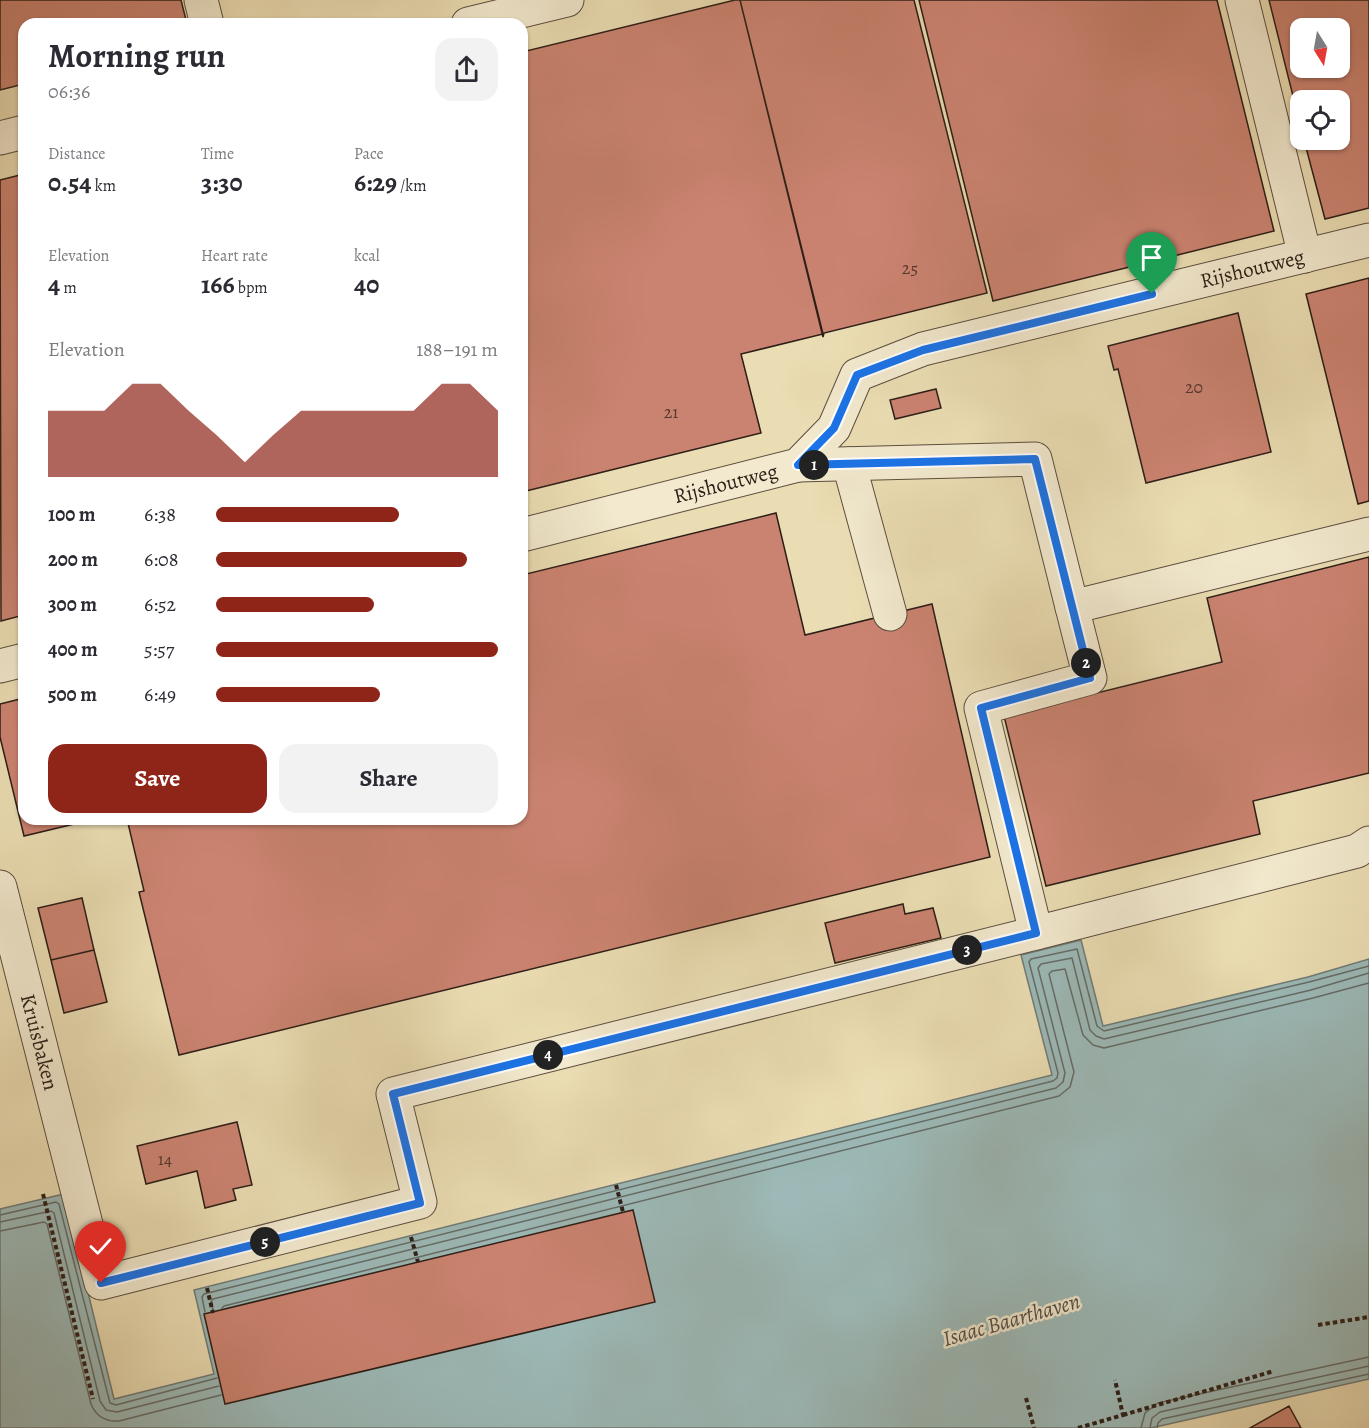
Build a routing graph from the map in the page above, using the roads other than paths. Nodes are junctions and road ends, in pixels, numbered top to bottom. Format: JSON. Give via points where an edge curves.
{"nodes":[{"id":1,"x":201,"y":0,"type":"edge"},
{"id":2,"x":567,"y":0,"type":"edge"},
{"id":3,"x":1242,"y":0,"type":"edge"},
{"id":4,"x":206,"y":18,"type":"edge"},
{"id":5,"x":493,"y":18,"type":"edge"},
{"id":6,"x":18,"y":134,"type":"edge"},
{"id":7,"x":0,"y":138,"type":"edge"},
{"id":8,"x":1369,"y":240,"type":"edge"},
{"id":9,"x":1305,"y":256,"type":"junction"},
{"id":10,"x":849,"y":464,"type":"junction"},
{"id":11,"x":798,"y":465,"type":"junction"},
{"id":12,"x":528,"y":533,"type":"edge"},
{"id":13,"x":1369,"y":534,"type":"edge"},
{"id":14,"x":1072,"y":607,"type":"junction"},
{"id":15,"x":890,"y":614,"type":"dead end"},
{"id":16,"x":18,"y":662,"type":"edge"},
{"id":17,"x":0,"y":666,"type":"edge"},
{"id":18,"x":1369,"y":843,"type":"edge"},
{"id":19,"x":0,"y":887,"type":"edge"},
{"id":20,"x":1036,"y":933,"type":"junction"}],
"edges":[{"from":1,"to":4,"type":"street"},
{"from":2,"to":5,"type":"street"},
{"from":3,"to":9,"type":"street"},
{"from":6,"to":7,"type":"street"},
{"from":8,"to":9,"type":"street","name":"Rijshoutweg"},
{"from":9,"to":11,"type":"street","name":"Rijshoutweg","via":[[923,350],[857,375],[834,428]]},
{"from":10,"to":11,"type":"street"},
{"from":10,"to":14,"type":"street","via":[[1035,459]]},
{"from":10,"to":15,"type":"street"},
{"from":11,"to":12,"type":"street","name":"Rijshoutweg"},
{"from":13,"to":14,"type":"street"},
{"from":14,"to":20,"type":"street","via":[[1090,678],[981,708]]},
{"from":16,"to":17,"type":"street"},
{"from":18,"to":20,"type":"street","via":[[1357,851]]},
{"from":19,"to":20,"type":"street","name":"Kruisbaken","via":[[101,1283],[420,1203],[393,1094]]}]}
